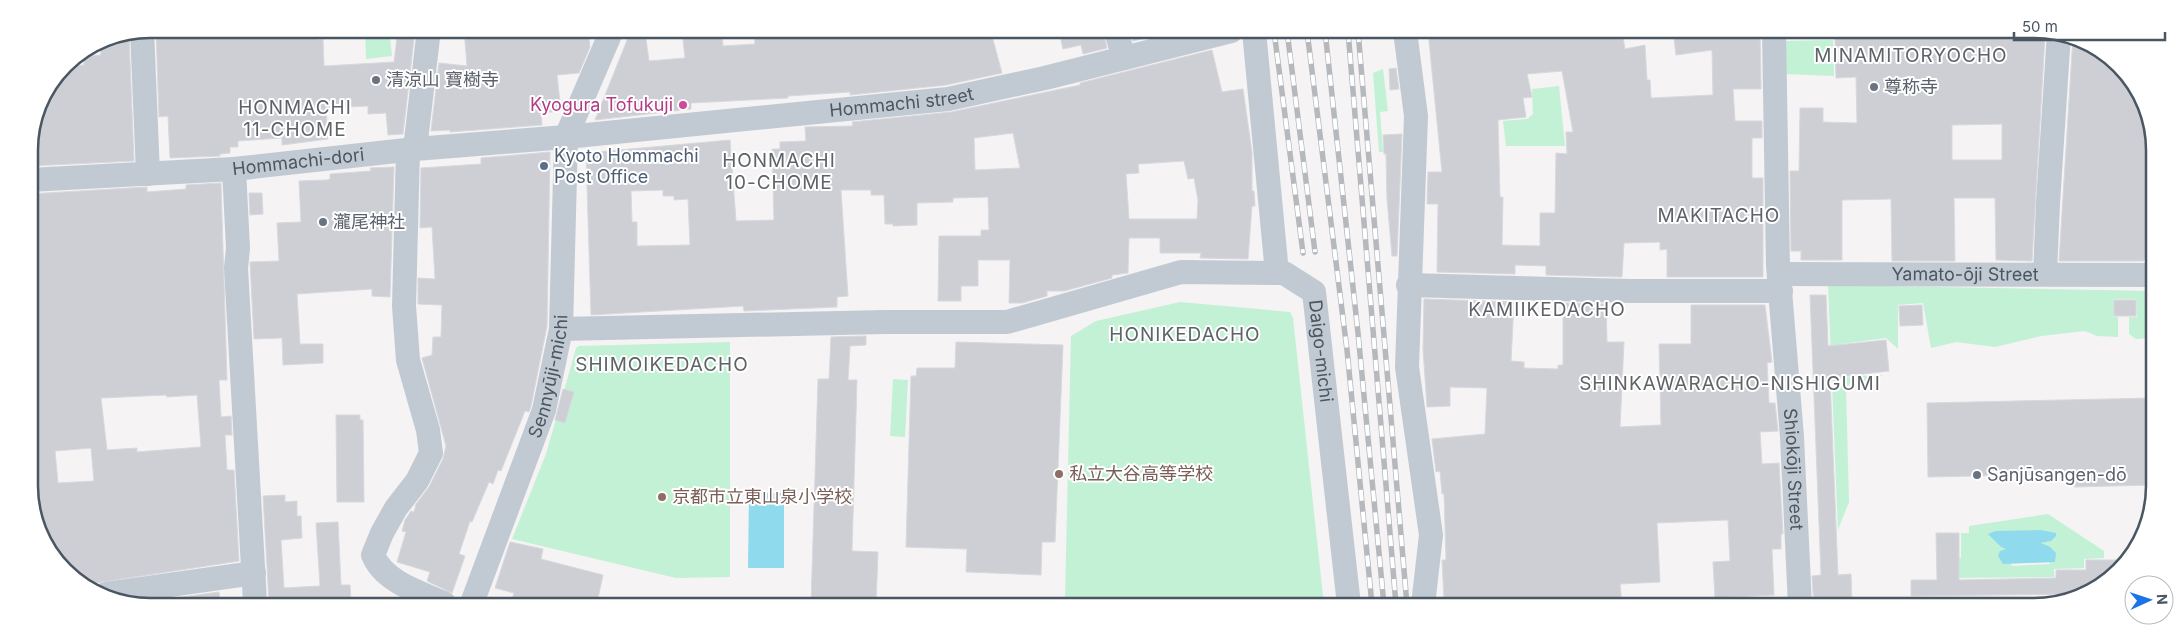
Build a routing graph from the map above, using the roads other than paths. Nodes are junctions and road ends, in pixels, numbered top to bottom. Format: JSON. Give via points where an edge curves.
{"nodes":[{"id":1,"x":429,"y":37,"type":"edge"},
{"id":2,"x":609,"y":37,"type":"edge"},
{"id":3,"x":1118,"y":37,"type":"edge"},
{"id":4,"x":1207,"y":37,"type":"edge"},
{"id":5,"x":1255,"y":37,"type":"edge"},
{"id":6,"x":1406,"y":37,"type":"edge"},
{"id":7,"x":1774,"y":37,"type":"edge"},
{"id":8,"x":142,"y":38,"type":"edge"},
{"id":9,"x":2059,"y":40,"type":"edge"},
{"id":10,"x":1124,"y":58,"type":"junction"},
{"id":11,"x":566,"y":137,"type":"junction"},
{"id":12,"x":411,"y":149,"type":"junction"},
{"id":13,"x":234,"y":169,"type":"junction"},
{"id":14,"x":148,"y":174,"type":"junction"},
{"id":15,"x":38,"y":180,"type":"edge"},
{"id":16,"x":1277,"y":273,"type":"junction"},
{"id":17,"x":2045,"y":274,"type":"junction"},
{"id":18,"x":2146,"y":275,"type":"edge"},
{"id":19,"x":1780,"y":282,"type":"junction"},
{"id":20,"x":1408,"y":285,"type":"junction"},
{"id":21,"x":561,"y":329,"type":"junction"},
{"id":22,"x":254,"y":574,"type":"junction"},
{"id":23,"x":117,"y":593,"type":"edge"},
{"id":24,"x":1348,"y":597,"type":"edge"},
{"id":25,"x":1423,"y":597,"type":"edge"},
{"id":26,"x":1800,"y":597,"type":"edge"},
{"id":27,"x":255,"y":598,"type":"edge"},
{"id":28,"x":433,"y":598,"type":"edge"},
{"id":29,"x":474,"y":598,"type":"edge"}],
"edges":[{"from":1,"to":12,"type":"street"},
{"from":2,"to":11,"type":"street"},
{"from":3,"to":10,"type":"street"},
{"from":4,"to":10,"type":"street","name":"Hommachi street"},
{"from":5,"to":16,"type":"street"},
{"from":6,"to":20,"type":"street","via":[[1416,116]]},
{"from":7,"to":19,"type":"street","name":"Shiokōji Street"},
{"from":8,"to":14,"type":"street"},
{"from":9,"to":17,"type":"street"},
{"from":10,"to":11,"type":"street","name":"Hommachi street","via":[[948,99]]},
{"from":11,"to":12,"type":"street","name":"Hommachi-dori"},
{"from":11,"to":21,"type":"street","name":"Sennyūji-michi"},
{"from":12,"to":13,"type":"street","name":"Hommachi-dori"},
{"from":12,"to":28,"type":"street","via":[[404,306],[408,360],[431,452],[417,481],[396,508],[373,555],[378,567],[393,579]]},
{"from":13,"to":14,"type":"street","name":"Hommachi-dori"},
{"from":13,"to":22,"type":"street","via":[[236,268]]},
{"from":14,"to":15,"type":"street","name":"Hommachi-dori"},
{"from":16,"to":21,"type":"street","via":[[1181,272],[1007,322]]},
{"from":16,"to":24,"type":"street","name":"Daigo-michi","via":[[1284,273],[1314,292]]},
{"from":17,"to":18,"type":"street","name":"Yamato-ōji Street"},
{"from":17,"to":19,"type":"street","name":"Yamato-ōji Street"},
{"from":19,"to":20,"type":"street","name":"Yamato-ōji Street","via":[[1688,292]]},
{"from":19,"to":26,"type":"street","name":"Shiokōji Street"},
{"from":20,"to":25,"type":"street","via":[[1407,367],[1431,535]]},
{"from":21,"to":29,"type":"street","name":"Sennyūji-michi","via":[[544,410]]},
{"from":22,"to":23,"type":"street"},
{"from":22,"to":27,"type":"street"}]}
